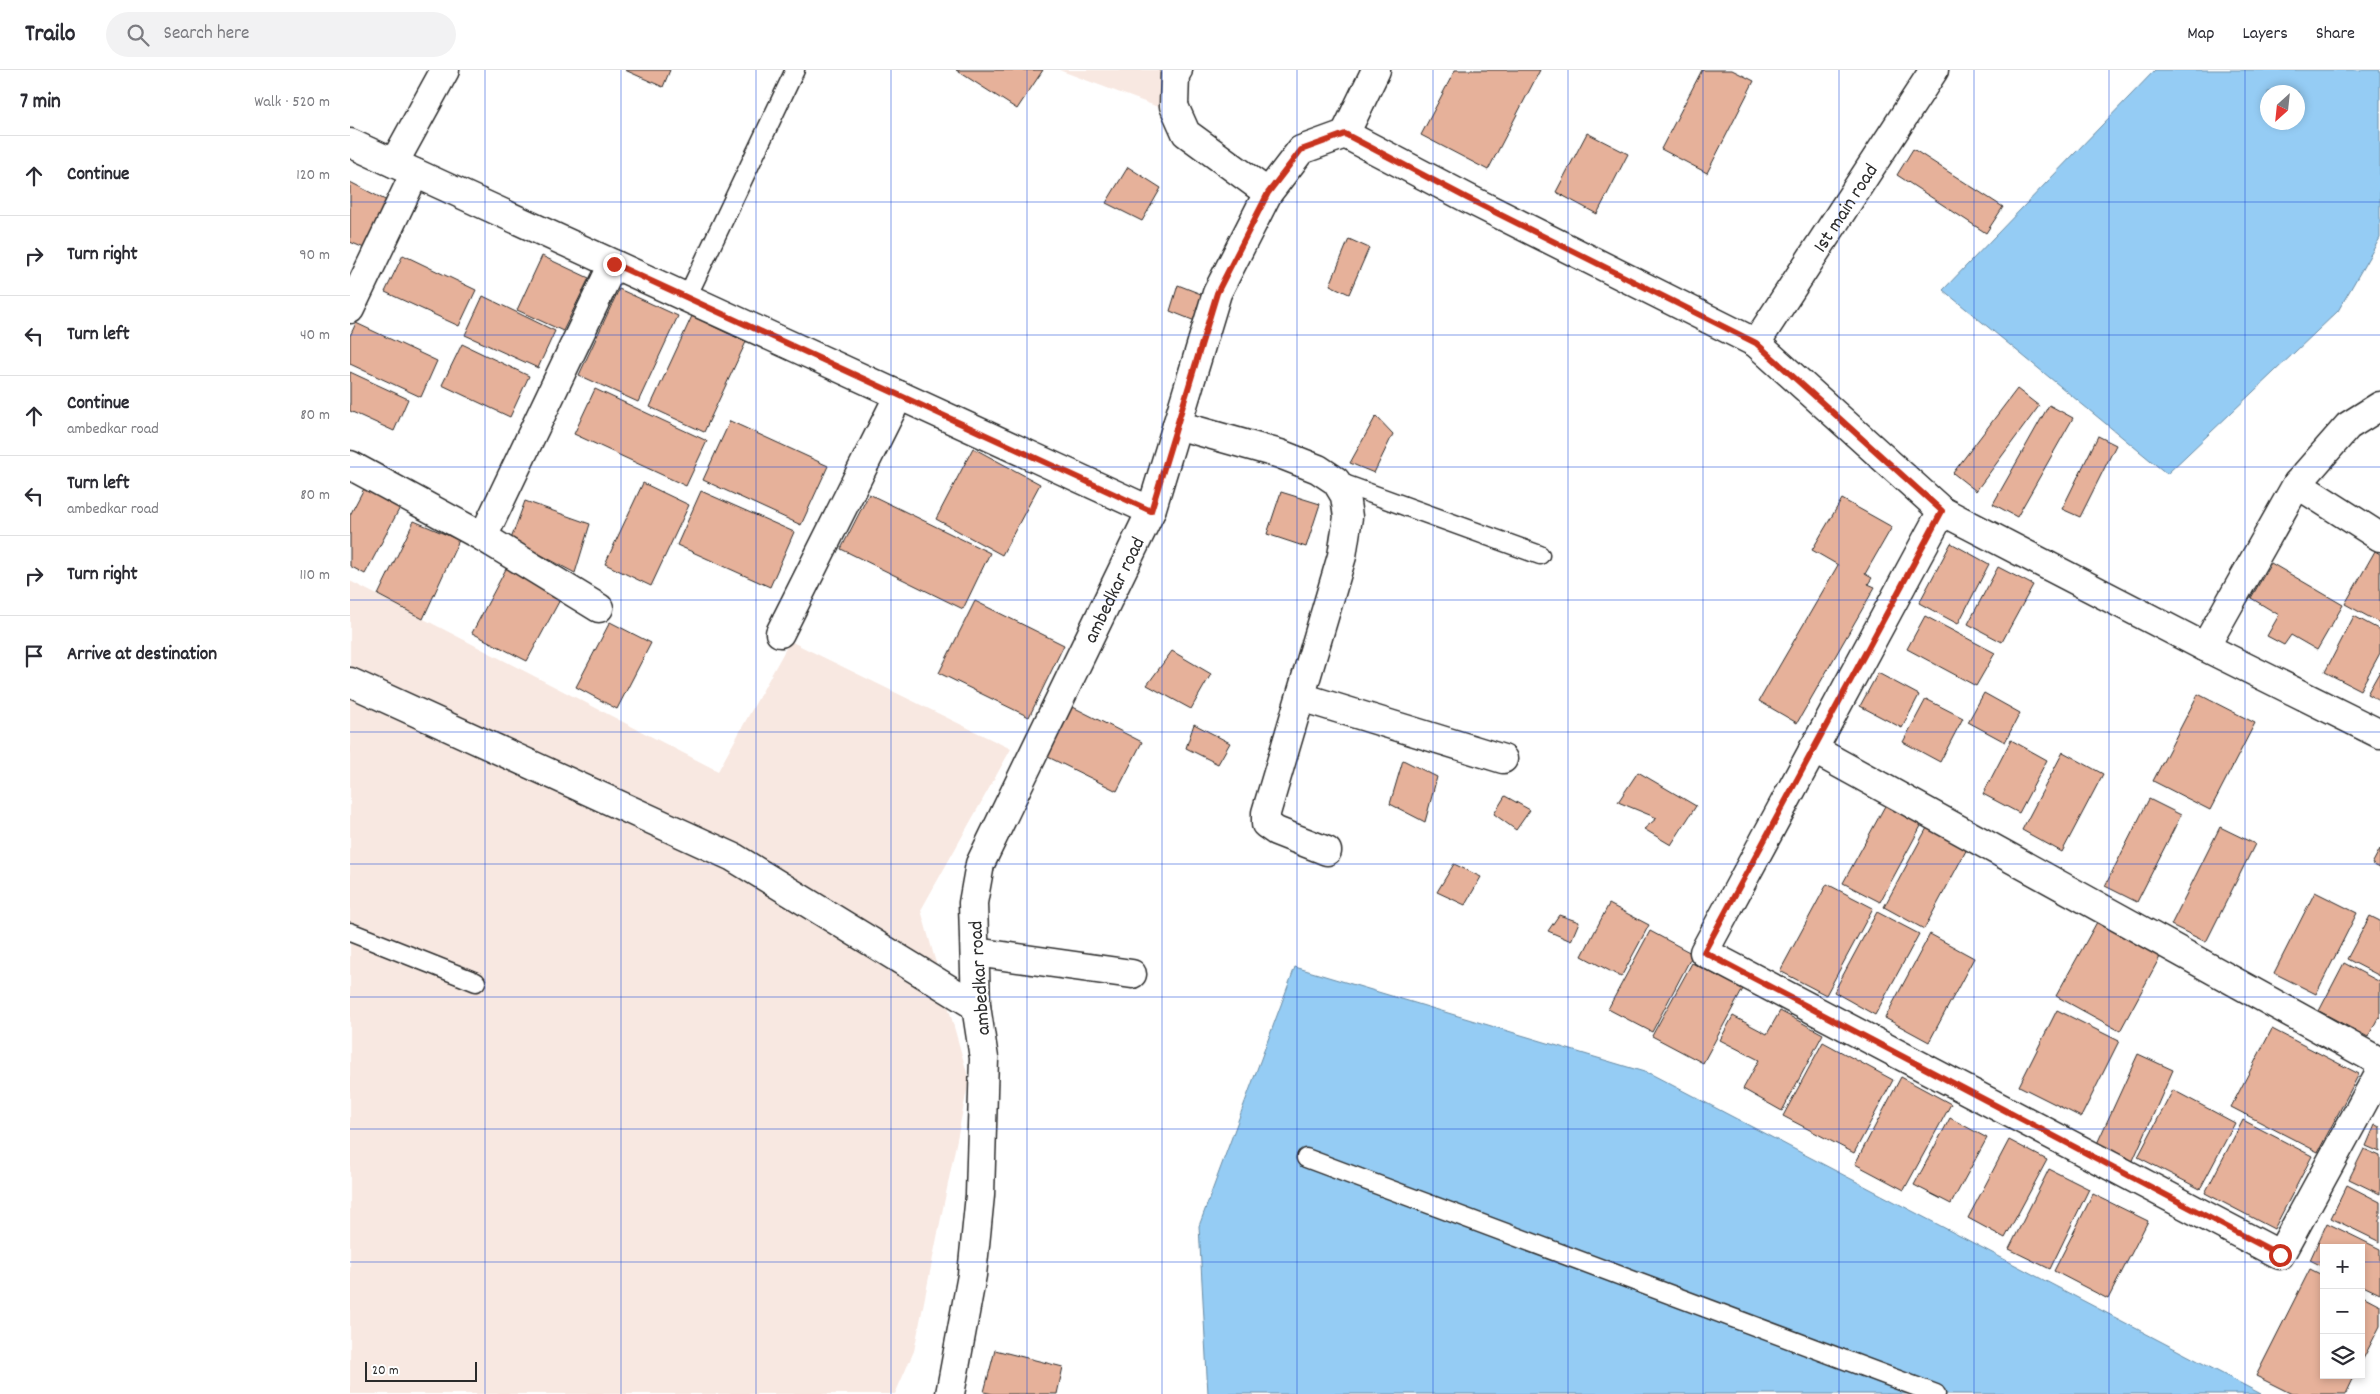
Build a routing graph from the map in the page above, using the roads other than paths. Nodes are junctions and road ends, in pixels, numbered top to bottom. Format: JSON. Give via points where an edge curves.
{"nodes":[{"id":1,"x":445,"y":70,"type":"edge"},
{"id":2,"x":796,"y":70,"type":"edge"},
{"id":3,"x":1178,"y":70,"type":"edge"},
{"id":4,"x":1376,"y":70,"type":"edge"},
{"id":5,"x":1934,"y":70,"type":"edge"},
{"id":6,"x":1345,"y":134,"type":"junction"},
{"id":7,"x":350,"y":143,"type":"edge"},
{"id":8,"x":405,"y":168,"type":"junction"},
{"id":9,"x":1268,"y":193,"type":"junction"},
{"id":10,"x":614,"y":264,"type":"junction"},
{"id":11,"x":687,"y":298,"type":"junction"},
{"id":12,"x":350,"y":309,"type":"edge"},
{"id":13,"x":1756,"y":343,"type":"junction"},
{"id":14,"x":899,"y":395,"type":"junction"},
{"id":15,"x":2380,"y":406,"type":"edge"},
{"id":16,"x":1177,"y":424,"type":"junction"},
{"id":17,"x":350,"y":466,"type":"edge"},
{"id":18,"x":1336,"y":481,"type":"junction"},
{"id":19,"x":2297,"y":484,"type":"junction"},
{"id":20,"x":1151,"y":511,"type":"junction"},
{"id":21,"x":1942,"y":511,"type":"junction"},
{"id":22,"x":483,"y":537,"type":"junction"},
{"id":23,"x":2380,"y":537,"type":"edge"},
{"id":24,"x":1540,"y":555,"type":"dead end"},
{"id":25,"x":599,"y":608,"type":"dead end"},
{"id":26,"x":780,"y":633,"type":"dead end"},
{"id":27,"x":2205,"y":647,"type":"junction"},
{"id":28,"x":350,"y":682,"type":"edge"},
{"id":29,"x":1301,"y":697,"type":"junction"},
{"id":30,"x":2380,"y":734,"type":"edge"},
{"id":31,"x":1813,"y":749,"type":"junction"},
{"id":32,"x":1503,"y":759,"type":"dead end"},
{"id":33,"x":1327,"y":851,"type":"dead end"},
{"id":34,"x":350,"y":932,"type":"edge"},
{"id":35,"x":975,"y":952,"type":"junction"},
{"id":36,"x":1132,"y":974,"type":"dead end"},
{"id":37,"x":476,"y":982,"type":"dead end"},
{"id":38,"x":976,"y":1006,"type":"junction"},
{"id":39,"x":2380,"y":1062,"type":"edge"},
{"id":40,"x":2380,"y":1072,"type":"edge"},
{"id":41,"x":1306,"y":1158,"type":"dead end"},
{"id":42,"x":950,"y":1394,"type":"edge"},
{"id":43,"x":1936,"y":1394,"type":"edge"}],
"edges":[{"from":1,"to":8,"type":"street"},
{"from":2,"to":11,"type":"lane"},
{"from":3,"to":9,"type":"street","via":[[1175,74],[1174,106],[1186,133]]},
{"from":4,"to":6,"type":"street"},
{"from":5,"to":13,"type":"street","name":"1st main road"},
{"from":6,"to":9,"type":"street","name":"ambedkar road","via":[[1301,150]]},
{"from":6,"to":13,"type":"street"},
{"from":7,"to":8,"type":"street"},
{"from":8,"to":10,"type":"street"},
{"from":8,"to":12,"type":"street"},
{"from":9,"to":16,"type":"street","name":"ambedkar road","via":[[1217,293]]},
{"from":10,"to":11,"type":"street"},
{"from":10,"to":22,"type":"street"},
{"from":11,"to":14,"type":"street"},
{"from":13,"to":21,"type":"street"},
{"from":14,"to":20,"type":"street"},
{"from":14,"to":26,"type":"street"},
{"from":15,"to":19,"type":"street","via":[[2348,426]]},
{"from":16,"to":18,"type":"street","via":[[1280,454],[1318,468]]},
{"from":16,"to":20,"type":"street","name":"ambedkar road"},
{"from":17,"to":22,"type":"street"},
{"from":18,"to":24,"type":"lane"},
{"from":18,"to":29,"type":"street","via":[[1345,496],[1348,517],[1342,556]]},
{"from":19,"to":23,"type":"street"},
{"from":19,"to":27,"type":"street"},
{"from":20,"to":35,"type":"street","name":"ambedkar road","via":[[980,864],[973,903]]},
{"from":21,"to":27,"type":"street"},
{"from":21,"to":31,"type":"street"},
{"from":22,"to":25,"type":"street"},
{"from":27,"to":30,"type":"street"},
{"from":28,"to":38,"type":"street","via":[[732,856]]},
{"from":29,"to":32,"type":"street"},
{"from":29,"to":33,"type":"street","via":[[1266,813],[1266,824]]},
{"from":31,"to":39,"type":"street"},
{"from":31,"to":40,"type":"street","via":[[1704,952],[2280,1255]]},
{"from":34,"to":37,"type":"lane"},
{"from":35,"to":36,"type":"street"},
{"from":35,"to":38,"type":"street","name":"ambedkar road"},
{"from":38,"to":42,"type":"street","name":"ambedkar road","via":[[984,1058],[980,1195],[972,1275]]},
{"from":41,"to":43,"type":"lane"}]}
